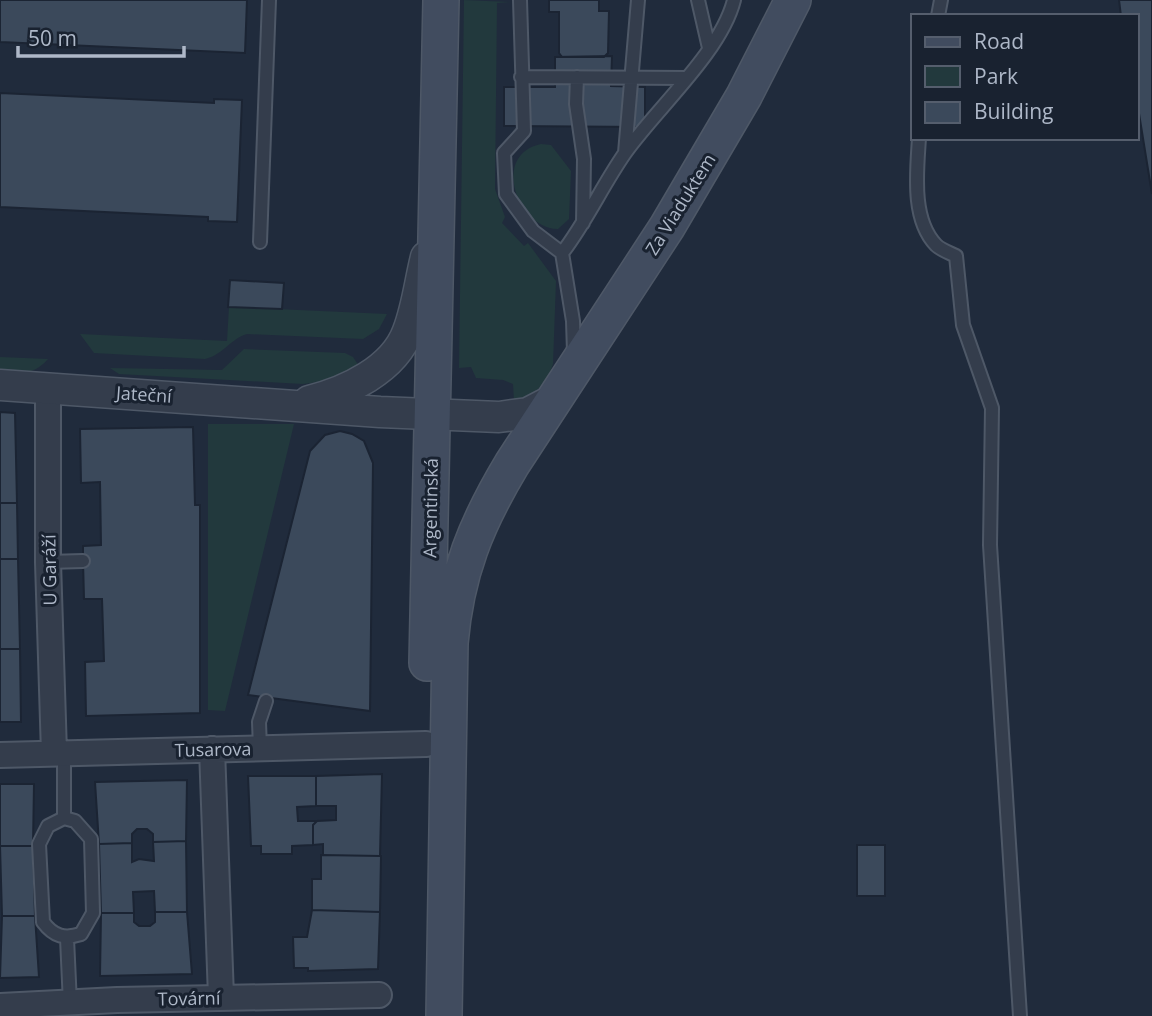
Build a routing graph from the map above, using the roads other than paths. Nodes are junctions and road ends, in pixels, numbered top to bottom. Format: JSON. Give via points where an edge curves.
{"nodes":[{"id":1,"x":269,"y":0,"type":"edge"},
{"id":2,"x":441,"y":0,"type":"edge"},
{"id":3,"x":520,"y":0,"type":"edge"},
{"id":4,"x":638,"y":0,"type":"edge"},
{"id":5,"x":698,"y":0,"type":"edge"},
{"id":6,"x":734,"y":0,"type":"edge"},
{"id":7,"x":793,"y":0,"type":"edge"},
{"id":8,"x":709,"y":48,"type":"junction"},
{"id":9,"x":521,"y":77,"type":"junction"},
{"id":10,"x":577,"y":77,"type":"junction"},
{"id":11,"x":632,"y":78,"type":"junction"},
{"id":12,"x":687,"y":78,"type":"junction"},
{"id":13,"x":919,"y":140,"type":"edge"},
{"id":14,"x":625,"y":153,"type":"junction"},
{"id":15,"x":437,"y":208,"type":"junction"},
{"id":16,"x":583,"y":227,"type":"junction"},
{"id":17,"x":260,"y":242,"type":"dead end"},
{"id":18,"x":562,"y":253,"type":"junction"},
{"id":19,"x":573,"y":367,"type":"junction"},
{"id":20,"x":0,"y":385,"type":"edge"},
{"id":21,"x":48,"y":387,"type":"junction"},
{"id":22,"x":553,"y":400,"type":"junction"},
{"id":23,"x":288,"y":404,"type":"junction"},
{"id":24,"x":432,"y":414,"type":"junction"},
{"id":25,"x":83,"y":561,"type":"dead end"},
{"id":26,"x":48,"y":562,"type":"junction"},
{"id":27,"x":266,"y":701,"type":"dead end"},
{"id":28,"x":426,"y":744,"type":"junction"},
{"id":29,"x":260,"y":748,"type":"junction"},
{"id":30,"x":212,"y":749,"type":"junction"},
{"id":31,"x":59,"y":753,"type":"junction"},
{"id":32,"x":0,"y":755,"type":"edge"},
{"id":33,"x":64,"y":818,"type":"junction"},
{"id":34,"x":67,"y":938,"type":"junction"},
{"id":35,"x":379,"y":995,"type":"dead end"},
{"id":36,"x":221,"y":997,"type":"junction"},
{"id":37,"x":70,"y":1004,"type":"junction"},
{"id":38,"x":0,"y":1006,"type":"edge"},
{"id":39,"x":166,"y":1007,"type":"edge"},
{"id":40,"x":422,"y":1016,"type":"edge"},
{"id":41,"x":444,"y":1016,"type":"edge"},
{"id":42,"x":1020,"y":1016,"type":"edge"}],
"edges":[{"from":1,"to":17,"type":"lane"},
{"from":2,"to":15,"type":"main road","name":"Argentinská"},
{"from":3,"to":9,"type":"lane"},
{"from":4,"to":11,"type":"lane"},
{"from":5,"to":8,"type":"lane"},
{"from":6,"to":8,"type":"lane"},
{"from":7,"to":19,"type":"main road","name":"Za Viaduktem","via":[[709,159]]},
{"from":8,"to":12,"type":"lane"},
{"from":9,"to":10,"type":"lane"},
{"from":9,"to":18,"type":"lane","via":[[524,131],[504,153],[506,194],[533,231]]},
{"from":10,"to":11,"type":"lane"},
{"from":10,"to":16,"type":"lane","via":[[584,159]]},
{"from":11,"to":12,"type":"lane"},
{"from":11,"to":14,"type":"lane"},
{"from":12,"to":14,"type":"lane"},
{"from":13,"to":42,"type":"lane","via":[[916,182],[924,225],[937,246],[956,256],[963,325],[992,408],[990,545]]},
{"from":14,"to":16,"type":"lane"},
{"from":15,"to":23,"type":"street","name":"Jateční","via":[[412,318],[395,354],[343,390]]},
{"from":15,"to":24,"type":"main road","name":"Argentinská"},
{"from":16,"to":18,"type":"lane"},
{"from":18,"to":19,"type":"lane","via":[[573,321]]},
{"from":19,"to":22,"type":"main road","name":"Za Viaduktem"},
{"from":20,"to":21,"type":"street","name":"Jateční"},
{"from":21,"to":23,"type":"street","name":"Jateční"},
{"from":21,"to":26,"type":"street","name":"U Garáží"},
{"from":22,"to":24,"type":"street","name":"Jateční","via":[[516,416]]},
{"from":22,"to":41,"type":"main road","name":"Argentinská","via":[[480,522],[454,604]]},
{"from":23,"to":24,"type":"street","name":"Jateční"},
{"from":24,"to":28,"type":"main road","name":"Argentinská"},
{"from":25,"to":26,"type":"lane"},
{"from":26,"to":31,"type":"street","name":"U Garáží"},
{"from":27,"to":29,"type":"lane","via":[[259,722]]},
{"from":28,"to":29,"type":"street","name":"Tusarova"},
{"from":28,"to":40,"type":"main road","name":"Argentinská"},
{"from":29,"to":30,"type":"street","name":"Tusarova"},
{"from":30,"to":31,"type":"street","name":"Tusarova"},
{"from":30,"to":36,"type":"street"},
{"from":31,"to":32,"type":"street","name":"Tusarova"},
{"from":31,"to":33,"type":"lane"},
{"from":33,"to":34,"type":"lane","via":[[48,826],[39,844],[43,922],[50,932]]},
{"from":33,"to":34,"type":"lane","via":[[84,828],[91,839],[93,913],[82,934]]},
{"from":34,"to":37,"type":"lane"},
{"from":35,"to":36,"type":"street","name":"Tovární"},
{"from":36,"to":39,"type":"street","name":"Tovární"},
{"from":37,"to":38,"type":"street","name":"Tovární"},
{"from":37,"to":39,"type":"street","name":"Tovární"}]}
